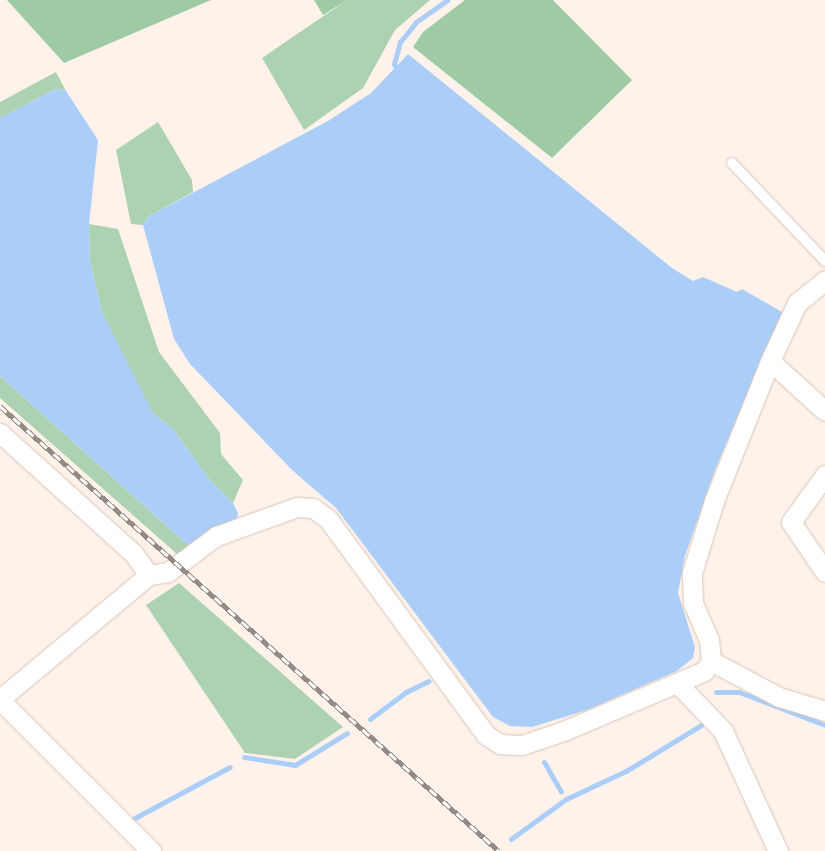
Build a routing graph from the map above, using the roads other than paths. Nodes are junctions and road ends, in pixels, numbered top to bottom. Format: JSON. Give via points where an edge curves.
{"nodes":[{"id":1,"x":732,"y":163,"type":"dead end"},
{"id":2,"x":825,"y":261,"type":"edge"},
{"id":3,"x":825,"y":280,"type":"edge"},
{"id":4,"x":770,"y":361,"type":"junction"},
{"id":5,"x":825,"y":411,"type":"edge"},
{"id":6,"x":0,"y":433,"type":"edge"},
{"id":7,"x":825,"y":475,"type":"edge"},
{"id":8,"x":822,"y":559,"type":"edge"},
{"id":9,"x":149,"y":575,"type":"junction"},
{"id":10,"x":711,"y":661,"type":"junction"},
{"id":11,"x":678,"y":684,"type":"junction"},
{"id":12,"x":0,"y":700,"type":"edge"},
{"id":13,"x":825,"y":711,"type":"edge"},
{"id":14,"x":151,"y":851,"type":"edge"},
{"id":15,"x":778,"y":851,"type":"edge"}],
"edges":[{"from":1,"to":2,"type":"lane"},
{"from":3,"to":4,"type":"street","via":[[797,303]]},
{"from":4,"to":5,"type":"street"},
{"from":4,"to":10,"type":"street","via":[[714,501],[692,573],[693,603],[709,640]]},
{"from":6,"to":9,"type":"street","via":[[133,554]]},
{"from":7,"to":8,"type":"street","via":[[791,522]]},
{"from":9,"to":11,"type":"street","via":[[168,572],[216,536],[278,512],[297,507],[313,508],[328,519],[486,735],[500,744],[522,745]]},
{"from":9,"to":12,"type":"street"},
{"from":10,"to":11,"type":"street","via":[[704,671]]},
{"from":10,"to":13,"type":"street","via":[[779,697]]},
{"from":11,"to":15,"type":"street","via":[[723,731]]},
{"from":12,"to":14,"type":"street"}]}
